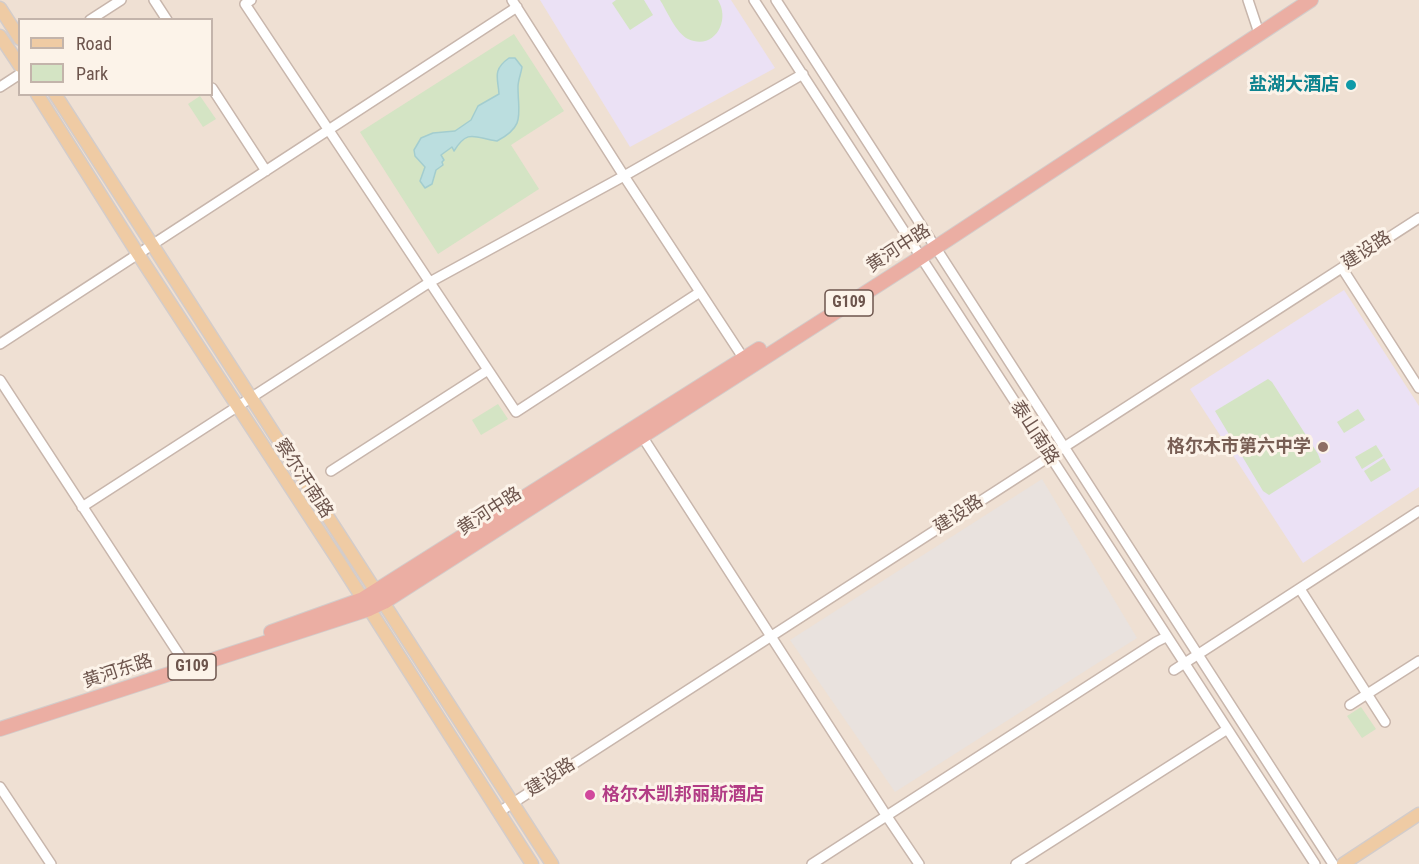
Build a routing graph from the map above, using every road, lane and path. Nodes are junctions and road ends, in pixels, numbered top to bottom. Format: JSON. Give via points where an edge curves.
{"nodes":[{"id":1,"x":121,"y":0,"type":"edge"},
{"id":2,"x":154,"y":0,"type":"edge"},
{"id":3,"x":251,"y":0,"type":"edge"},
{"id":4,"x":754,"y":0,"type":"edge"},
{"id":5,"x":776,"y":0,"type":"edge"},
{"id":6,"x":1248,"y":0,"type":"edge"},
{"id":7,"x":1304,"y":0,"type":"edge"},
{"id":8,"x":1311,"y":0,"type":"edge"},
{"id":9,"x":514,"y":4,"type":"edge"},
{"id":10,"x":0,"y":8,"type":"edge"},
{"id":11,"x":93,"y":18,"type":"edge"},
{"id":12,"x":166,"y":18,"type":"edge"},
{"id":13,"x":1258,"y":30,"type":"junction"},
{"id":14,"x":0,"y":36,"type":"edge"},
{"id":15,"x":18,"y":36,"type":"edge"},
{"id":16,"x":18,"y":63,"type":"edge"},
{"id":17,"x":802,"y":74,"type":"junction"},
{"id":18,"x":18,"y":75,"type":"edge"},
{"id":19,"x":0,"y":87,"type":"edge"},
{"id":20,"x":213,"y":90,"type":"edge"},
{"id":21,"x":38,"y":96,"type":"edge"},
{"id":22,"x":56,"y":96,"type":"edge"},
{"id":23,"x":329,"y":130,"type":"junction"},
{"id":24,"x":266,"y":171,"type":"junction"},
{"id":25,"x":624,"y":176,"type":"junction"},
{"id":26,"x":1419,"y":218,"type":"edge"},
{"id":27,"x":934,"y":243,"type":"junction"},
{"id":28,"x":152,"y":245,"type":"junction"},
{"id":29,"x":919,"y":252,"type":"junction"},
{"id":30,"x":138,"y":254,"type":"junction"},
{"id":31,"x":1342,"y":268,"type":"junction"},
{"id":32,"x":430,"y":282,"type":"junction"},
{"id":33,"x":700,"y":292,"type":"junction"},
{"id":34,"x":0,"y":344,"type":"edge"},
{"id":35,"x":744,"y":359,"type":"junction"},
{"id":36,"x":488,"y":370,"type":"junction"},
{"id":37,"x":0,"y":380,"type":"edge"},
{"id":38,"x":1419,"y":388,"type":"edge"},
{"id":39,"x":250,"y":398,"type":"junction"},
{"id":40,"x":237,"y":407,"type":"junction"},
{"id":41,"x":639,"y":431,"type":"junction"},
{"id":42,"x":1066,"y":448,"type":"junction"},
{"id":43,"x":1049,"y":457,"type":"junction"},
{"id":44,"x":332,"y":471,"type":"dead end"},
{"id":45,"x":82,"y":507,"type":"junction"},
{"id":46,"x":1419,"y":511,"type":"edge"},
{"id":47,"x":350,"y":552,"type":"junction"},
{"id":48,"x":338,"y":560,"type":"junction"},
{"id":49,"x":1300,"y":589,"type":"junction"},
{"id":50,"x":376,"y":590,"type":"junction"},
{"id":51,"x":384,"y":603,"type":"junction"},
{"id":52,"x":366,"y":604,"type":"junction"},
{"id":53,"x":771,"y":636,"type":"junction"},
{"id":54,"x":1166,"y":637,"type":"junction"},
{"id":55,"x":1199,"y":655,"type":"junction"},
{"id":56,"x":1419,"y":661,"type":"edge"},
{"id":57,"x":184,"y":662,"type":"junction"},
{"id":58,"x":1184,"y":664,"type":"junction"},
{"id":59,"x":1174,"y":670,"type":"dead end"},
{"id":60,"x":1367,"y":694,"type":"junction"},
{"id":61,"x":1350,"y":705,"type":"dead end"},
{"id":62,"x":0,"y":721,"type":"edge"},
{"id":63,"x":1385,"y":722,"type":"dead end"},
{"id":64,"x":0,"y":729,"type":"edge"},
{"id":65,"x":1226,"y":729,"type":"junction"},
{"id":66,"x":0,"y":787,"type":"edge"},
{"id":67,"x":513,"y":803,"type":"junction"},
{"id":68,"x":499,"y":812,"type":"junction"},
{"id":69,"x":1419,"y":814,"type":"edge"},
{"id":70,"x":886,"y":815,"type":"junction"},
{"id":71,"x":1419,"y":824,"type":"edge"},
{"id":72,"x":51,"y":864,"type":"edge"},
{"id":73,"x":532,"y":864,"type":"edge"},
{"id":74,"x":552,"y":864,"type":"edge"},
{"id":75,"x":812,"y":864,"type":"edge"},
{"id":76,"x":919,"y":864,"type":"edge"},
{"id":77,"x":1016,"y":864,"type":"edge"},
{"id":78,"x":1315,"y":864,"type":"edge"},
{"id":79,"x":1333,"y":864,"type":"edge"},
{"id":80,"x":1343,"y":864,"type":"edge"},
{"id":81,"x":1357,"y":864,"type":"edge"}],
"edges":[{"from":1,"to":11,"type":"street"},
{"from":2,"to":12,"type":"street"},
{"from":3,"to":23,"type":"street","via":[[245,4]]},
{"from":4,"to":17,"type":"street","name":"泰山南路"},
{"from":5,"to":27,"type":"street","name":"泰山南路"},
{"from":6,"to":13,"type":"street"},
{"from":7,"to":13,"type":"highway","name":"黄河中路","number":"G109"},
{"from":8,"to":27,"type":"highway","name":"黄河中路","number":"G109"},
{"from":9,"to":23,"type":"street"},
{"from":9,"to":25,"type":"street"},
{"from":10,"to":15,"type":"main road"},
{"from":13,"to":27,"type":"highway","name":"黄河中路","number":"G109"},
{"from":14,"to":16,"type":"main road"},
{"from":17,"to":25,"type":"street"},
{"from":17,"to":29,"type":"street","name":"泰山南路"},
{"from":18,"to":19,"type":"street"},
{"from":20,"to":24,"type":"street"},
{"from":21,"to":30,"type":"main road","name":"察尔汗南路"},
{"from":22,"to":28,"type":"main road","name":"察尔汗南路"},
{"from":23,"to":24,"type":"street"},
{"from":23,"to":32,"type":"street"},
{"from":24,"to":28,"type":"street"},
{"from":25,"to":32,"type":"street"},
{"from":25,"to":33,"type":"street"},
{"from":26,"to":31,"type":"street","name":"建设路"},
{"from":27,"to":29,"type":"highway","name":"黄河中路","number":"G109"},
{"from":27,"to":42,"type":"street","name":"泰山南路"},
{"from":28,"to":30,"type":"street"},
{"from":28,"to":39,"type":"main road","name":"察尔汗南路"},
{"from":29,"to":35,"type":"highway","name":"黄河中路","number":"G109"},
{"from":29,"to":41,"type":"highway","name":"黄河中路","number":"G109"},
{"from":29,"to":43,"type":"street","name":"泰山南路"},
{"from":30,"to":34,"type":"street"},
{"from":30,"to":40,"type":"main road","name":"察尔汗南路"},
{"from":31,"to":38,"type":"street"},
{"from":31,"to":42,"type":"street","name":"建设路"},
{"from":32,"to":36,"type":"street"},
{"from":32,"to":39,"type":"street"},
{"from":33,"to":35,"type":"street"},
{"from":33,"to":36,"type":"street","via":[[516,412]]},
{"from":35,"to":41,"type":"highway","name":"黄河中路","number":"G109"},
{"from":36,"to":44,"type":"street"},
{"from":37,"to":45,"type":"street"},
{"from":39,"to":40,"type":"street"},
{"from":39,"to":47,"type":"main road","name":"察尔汗南路"},
{"from":40,"to":45,"type":"street"},
{"from":40,"to":48,"type":"main road","name":"察尔汗南路"},
{"from":41,"to":50,"type":"highway","name":"黄河中路","number":"G109","via":[[593,455]]},
{"from":41,"to":51,"type":"highway","name":"黄河中路","number":"G109"},
{"from":41,"to":53,"type":"street"},
{"from":42,"to":43,"type":"street","name":"建设路"},
{"from":42,"to":55,"type":"street","name":"泰山南路"},
{"from":43,"to":53,"type":"street","name":"建设路"},
{"from":43,"to":54,"type":"street","name":"泰山南路"},
{"from":45,"to":57,"type":"street"},
{"from":46,"to":49,"type":"street"},
{"from":47,"to":48,"type":"street"},
{"from":47,"to":50,"type":"main road","name":"察尔汗南路"},
{"from":48,"to":52,"type":"main road","name":"察尔汗南路"},
{"from":49,"to":55,"type":"street"},
{"from":49,"to":60,"type":"street"},
{"from":50,"to":51,"type":"main road","name":"察尔汗南路"},
{"from":50,"to":52,"type":"highway","name":"黄河东路","number":"G109"},
{"from":51,"to":52,"type":"highway","name":"黄河东路","number":"G109"},
{"from":51,"to":67,"type":"main road","name":"察尔汗南路"},
{"from":52,"to":57,"type":"highway","name":"黄河东路","number":"G109"},
{"from":52,"to":64,"type":"highway","name":"黄河东路","number":"G109"},
{"from":52,"to":68,"type":"main road","name":"察尔汗南路"},
{"from":53,"to":67,"type":"street","name":"建设路"},
{"from":53,"to":70,"type":"street"},
{"from":54,"to":58,"type":"street","name":"泰山南路"},
{"from":54,"to":70,"type":"street"},
{"from":55,"to":58,"type":"street"},
{"from":55,"to":79,"type":"street","name":"泰山南路"},
{"from":56,"to":60,"type":"street"},
{"from":57,"to":62,"type":"highway","name":"黄河东路","number":"G109"},
{"from":58,"to":59,"type":"street"},
{"from":58,"to":65,"type":"street","name":"泰山南路"},
{"from":60,"to":61,"type":"street"},
{"from":60,"to":63,"type":"street"},
{"from":65,"to":77,"type":"street"},
{"from":65,"to":78,"type":"street","name":"泰山南路"},
{"from":66,"to":72,"type":"street"},
{"from":67,"to":68,"type":"street","name":"建设路"},
{"from":67,"to":74,"type":"main road","name":"察尔汗南路"},
{"from":68,"to":73,"type":"main road","name":"察尔汗南路"},
{"from":69,"to":80,"type":"main road"},
{"from":70,"to":75,"type":"street"},
{"from":70,"to":76,"type":"street"},
{"from":71,"to":81,"type":"main road"}]}
